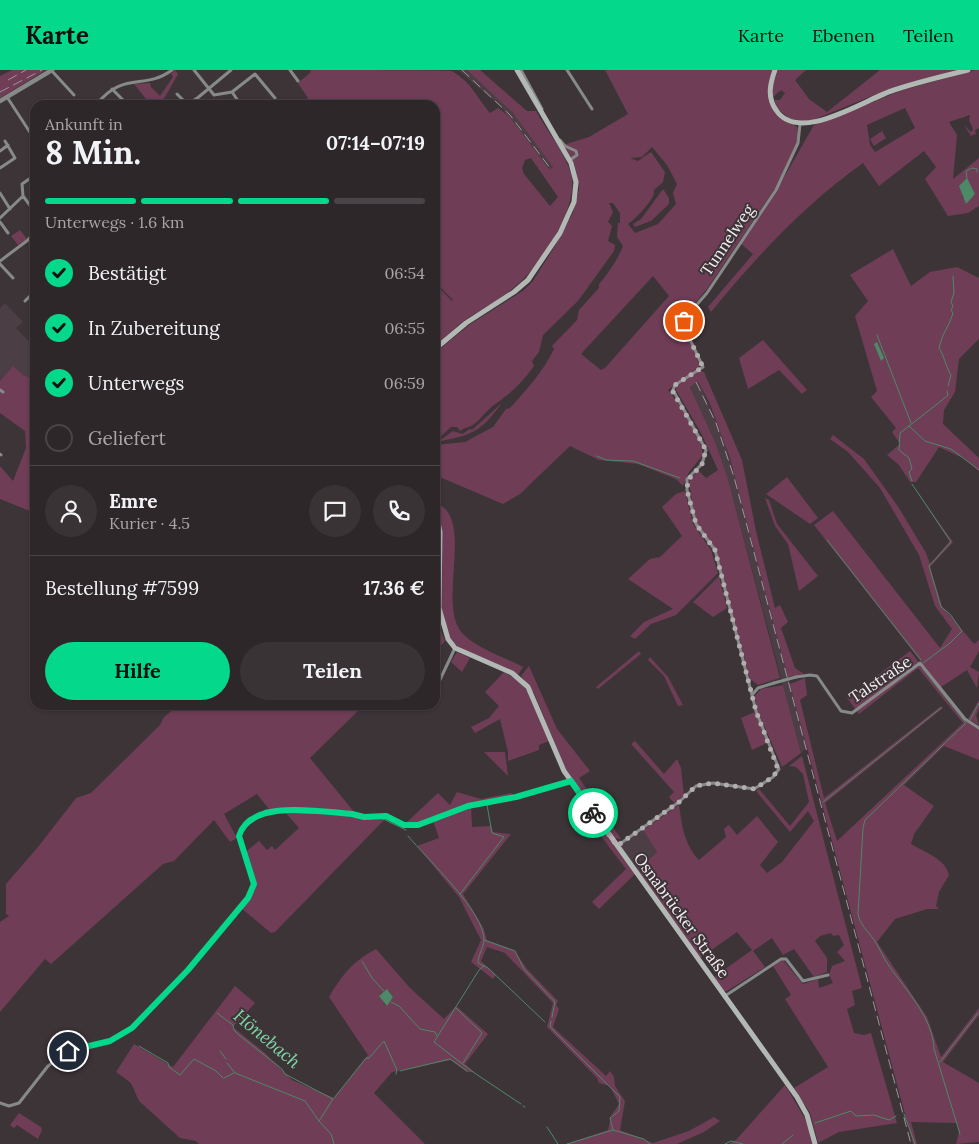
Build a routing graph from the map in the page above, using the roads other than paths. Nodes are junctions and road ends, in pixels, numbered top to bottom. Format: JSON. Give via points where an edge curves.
{"nodes":[{"id":1,"x":52,"y":70,"type":"edge"},
{"id":2,"x":172,"y":70,"type":"edge"},
{"id":3,"x":194,"y":70,"type":"edge"},
{"id":4,"x":231,"y":70,"type":"edge"},
{"id":5,"x":290,"y":70,"type":"edge"},
{"id":6,"x":519,"y":70,"type":"edge"},
{"id":7,"x":567,"y":70,"type":"edge"},
{"id":8,"x":775,"y":70,"type":"edge"},
{"id":9,"x":968,"y":70,"type":"edge"},
{"id":10,"x":298,"y":81,"type":"dead end"},
{"id":11,"x":207,"y":88,"type":"junction"},
{"id":12,"x":112,"y":89,"type":"junction"},
{"id":13,"x":232,"y":92,"type":"junction"},
{"id":14,"x":177,"y":94,"type":"dead end"},
{"id":15,"x":74,"y":95,"type":"dead end"},
{"id":16,"x":7,"y":97,"type":"junction"},
{"id":17,"x":275,"y":98,"type":"dead end"},
{"id":18,"x":196,"y":99,"type":"edge"},
{"id":19,"x":101,"y":100,"type":"edge"},
{"id":20,"x":123,"y":100,"type":"edge"},
{"id":21,"x":183,"y":100,"type":"edge"},
{"id":22,"x":238,"y":100,"type":"edge"},
{"id":23,"x":0,"y":101,"type":"edge"},
{"id":24,"x":592,"y":109,"type":"dead end"},
{"id":25,"x":800,"y":124,"type":"junction"},
{"id":26,"x":30,"y":132,"type":"edge"},
{"id":27,"x":5,"y":140,"type":"dead end"},
{"id":28,"x":8,"y":145,"type":"junction"},
{"id":29,"x":0,"y":151,"type":"edge"},
{"id":30,"x":570,"y":160,"type":"junction"},
{"id":31,"x":0,"y":168,"type":"edge"},
{"id":32,"x":30,"y":178,"type":"edge"},
{"id":33,"x":17,"y":182,"type":"dead end"},
{"id":34,"x":22,"y":184,"type":"junction"},
{"id":35,"x":0,"y":195,"type":"edge"},
{"id":36,"x":23,"y":196,"type":"junction"},
{"id":37,"x":30,"y":205,"type":"edge"},
{"id":38,"x":10,"y":209,"type":"junction"},
{"id":39,"x":0,"y":220,"type":"edge"},
{"id":40,"x":8,"y":233,"type":"dead end"},
{"id":41,"x":30,"y":237,"type":"edge"},
{"id":42,"x":0,"y":262,"type":"edge"},
{"id":43,"x":13,"y":278,"type":"dead end"},
{"id":44,"x":30,"y":296,"type":"edge"},
{"id":45,"x":25,"y":301,"type":"dead end"},
{"id":46,"x":440,"y":345,"type":"edge"},
{"id":47,"x":440,"y":532,"type":"edge"},
{"id":48,"x":440,"y":618,"type":"edge"},
{"id":49,"x":440,"y":618,"type":"edge"},
{"id":50,"x":456,"y":648,"type":"junction"},
{"id":51,"x":440,"y":680,"type":"edge"},
{"id":52,"x":748,"y":682,"type":"junction"},
{"id":53,"x":758,"y":688,"type":"junction"},
{"id":54,"x":752,"y":695,"type":"junction"},
{"id":55,"x":979,"y":728,"type":"edge"},
{"id":56,"x":571,"y":781,"type":"junction"},
{"id":57,"x":617,"y":846,"type":"junction"},
{"id":58,"x":828,"y":975,"type":"dead end"},
{"id":59,"x":725,"y":996,"type":"junction"},
{"id":60,"x":0,"y":1103,"type":"edge"},
{"id":61,"x":815,"y":1144,"type":"edge"}],
"edges":[{"from":1,"to":15,"type":"street"},
{"from":1,"to":16,"type":"street"},
{"from":2,"to":12,"type":"street","via":[[160,78],[124,83]]},
{"from":3,"to":11,"type":"street"},
{"from":4,"to":11,"type":"street"},
{"from":5,"to":10,"type":"street"},
{"from":6,"to":30,"type":"main road"},
{"from":6,"to":30,"type":"street","via":[[562,143],[576,151],[577,155]]},
{"from":7,"to":24,"type":"street"},
{"from":8,"to":25,"type":"main road","via":[[770,88],[773,104],[785,119]]},
{"from":9,"to":25,"type":"main road","via":[[882,94],[815,123]]},
{"from":11,"to":13,"type":"street","via":[[214,95]]},
{"from":11,"to":18,"type":"street"},
{"from":12,"to":19,"type":"street"},
{"from":12,"to":20,"type":"street"},
{"from":13,"to":17,"type":"street","via":[[257,74]]},
{"from":13,"to":22,"type":"street"},
{"from":14,"to":21,"type":"street"},
{"from":16,"to":23,"type":"street"},
{"from":16,"to":26,"type":"street"},
{"from":25,"to":52,"type":"street","name":"Tunnelweg","via":[[798,143],[776,190],[706,293],[685,318],[684,327],[703,367],[672,390],[706,450],[702,464],[688,480],[687,490],[696,524],[715,550]]},
{"from":27,"to":28,"type":"street"},
{"from":28,"to":29,"type":"street"},
{"from":28,"to":31,"type":"street","via":[[15,158]]},
{"from":30,"to":46,"type":"main road","via":[[576,189],[572,210],[533,274],[514,292],[466,323]]},
{"from":32,"to":34,"type":"street"},
{"from":33,"to":34,"type":"street"},
{"from":34,"to":36,"type":"street"},
{"from":35,"to":38,"type":"street"},
{"from":36,"to":37,"type":"street"},
{"from":36,"to":38,"type":"street"},
{"from":38,"to":39,"type":"street"},
{"from":39,"to":40,"type":"street"},
{"from":41,"to":42,"type":"street"},
{"from":42,"to":43,"type":"street"},
{"from":44,"to":45,"type":"street"},
{"from":47,"to":48,"type":"main road"},
{"from":49,"to":50,"type":"main road","via":[[448,639]]},
{"from":50,"to":51,"type":"street"},
{"from":50,"to":56,"type":"main road","name":"Osnabrücker Straße","via":[[524,681],[560,764]]},
{"from":52,"to":53,"type":"street"},
{"from":52,"to":54,"type":"street"},
{"from":53,"to":54,"type":"street"},
{"from":53,"to":55,"type":"street","name":"Talstraße","bridge":true,"via":[[796,677],[817,676],[841,711],[852,713],[920,663],[965,719]]},
{"from":54,"to":57,"type":"street","via":[[762,729],[778,764],[773,777],[750,790],[713,783],[696,786]]},
{"from":56,"to":57,"type":"main road","name":"Osnabrücker Straße"},
{"from":56,"to":60,"type":"street","via":[[524,795],[468,806],[410,826],[380,815],[364,817],[266,811],[245,826],[239,836],[254,884],[252,892],[188,970],[124,1034],[110,1041],[68,1051],[48,1066],[19,1103],[9,1106]]},
{"from":57,"to":59,"type":"main road","name":"Osnabrücker Straße"},
{"from":58,"to":59,"type":"street","via":[[803,981],[786,960],[780,958]]},
{"from":59,"to":61,"type":"main road","name":"Osnabrücker Straße","via":[[797,1097],[807,1115]]}]}
